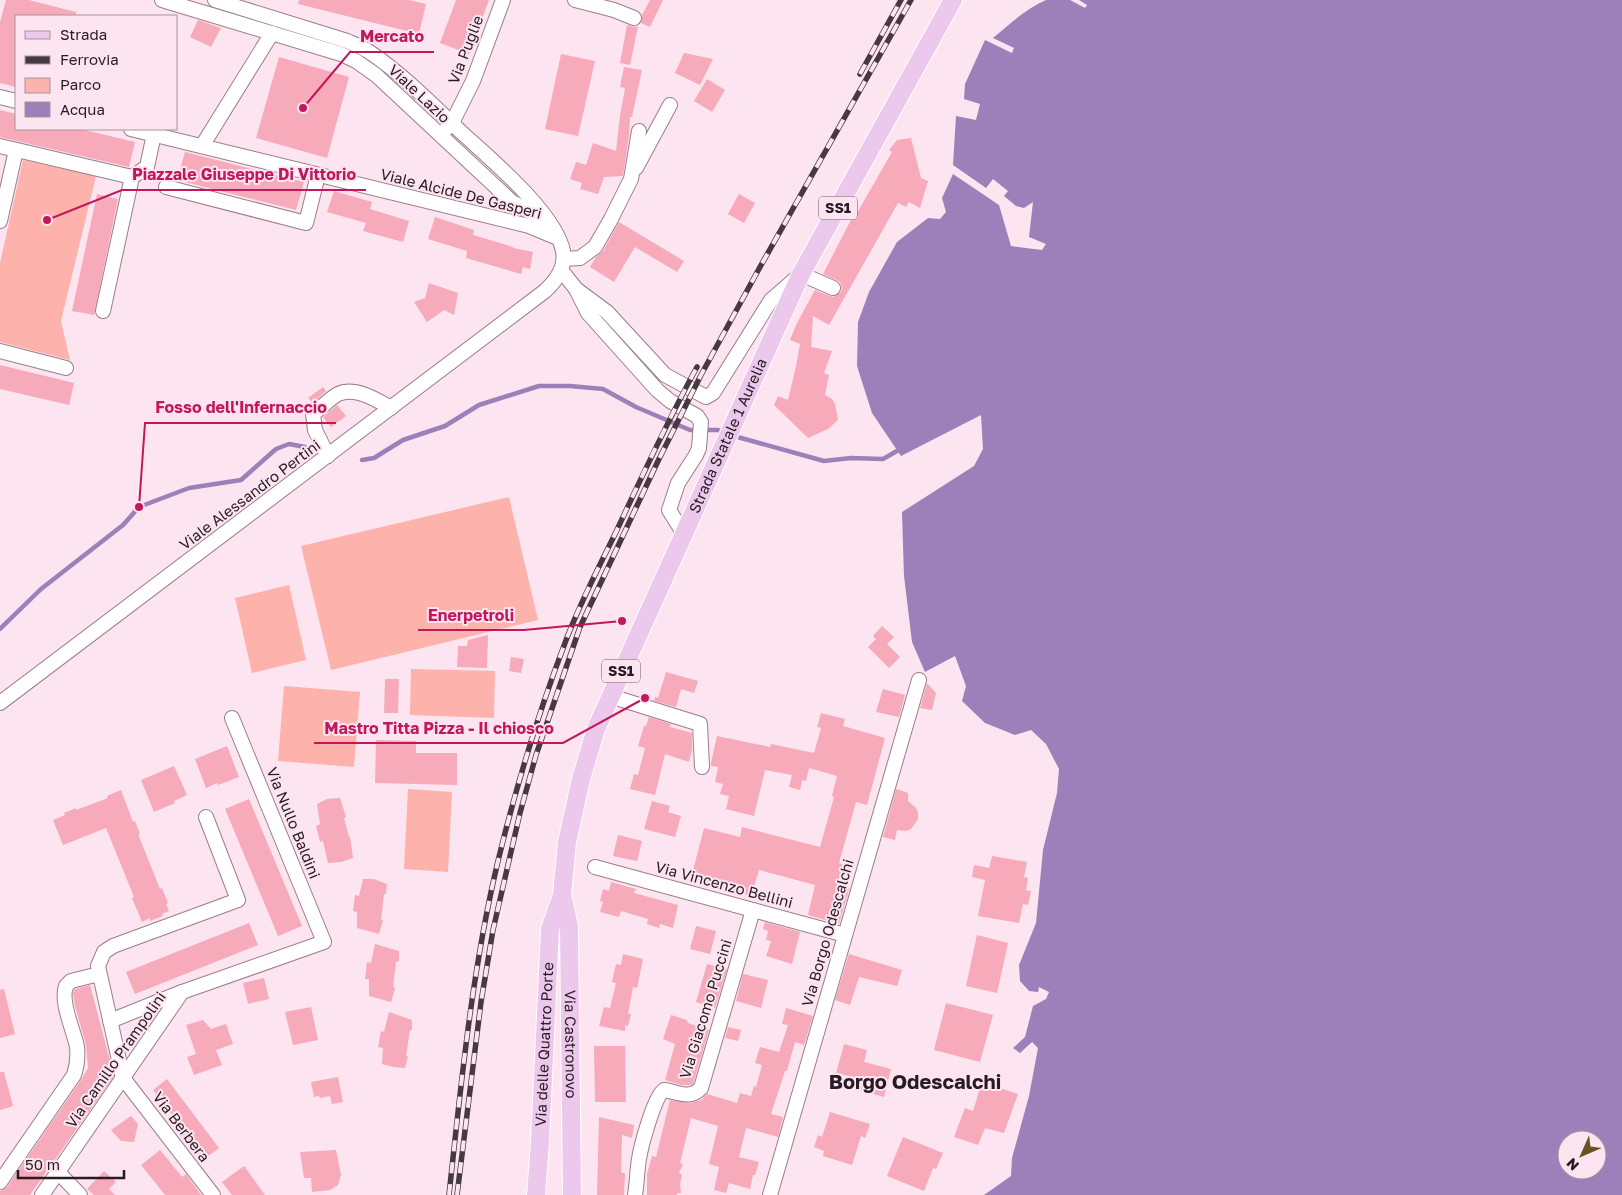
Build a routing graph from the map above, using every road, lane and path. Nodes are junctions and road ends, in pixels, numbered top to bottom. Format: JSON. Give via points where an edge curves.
{"nodes":[{"id":1,"x":162,"y":0,"type":"edge"},
{"id":2,"x":215,"y":0,"type":"edge"},
{"id":3,"x":503,"y":0,"type":"edge"},
{"id":4,"x":575,"y":0,"type":"edge"},
{"id":5,"x":953,"y":0,"type":"edge"},
{"id":6,"x":249,"y":5,"type":"edge"},
{"id":7,"x":634,"y":18,"type":"dead end"},
{"id":8,"x":272,"y":33,"type":"junction"},
{"id":9,"x":0,"y":97,"type":"edge"},
{"id":10,"x":15,"y":101,"type":"edge"},
{"id":11,"x":670,"y":105,"type":"dead end"},
{"id":12,"x":452,"y":123,"type":"junction"},
{"id":13,"x":136,"y":130,"type":"edge"},
{"id":14,"x":639,"y":131,"type":"dead end"},
{"id":15,"x":154,"y":134,"type":"junction"},
{"id":16,"x":440,"y":136,"type":"junction"},
{"id":17,"x":0,"y":146,"type":"edge"},
{"id":18,"x":202,"y":146,"type":"junction"},
{"id":19,"x":16,"y":150,"type":"junction"},
{"id":20,"x":318,"y":175,"type":"junction"},
{"id":21,"x":132,"y":177,"type":"junction"},
{"id":22,"x":631,"y":179,"type":"junction"},
{"id":23,"x":166,"y":187,"type":"dead end"},
{"id":24,"x":0,"y":221,"type":"edge"},
{"id":25,"x":548,"y":222,"type":"junction"},
{"id":26,"x":558,"y":238,"type":"junction"},
{"id":27,"x":562,"y":265,"type":"junction"},
{"id":28,"x":801,"y":274,"type":"junction"},
{"id":29,"x":833,"y":288,"type":"dead end"},
{"id":30,"x":576,"y":289,"type":"junction"},
{"id":31,"x":103,"y":311,"type":"dead end"},
{"id":32,"x":0,"y":351,"type":"edge"},
{"id":33,"x":66,"y":368,"type":"dead end"},
{"id":34,"x":391,"y":408,"type":"junction"},
{"id":35,"x":328,"y":456,"type":"junction"},
{"id":36,"x":684,"y":534,"type":"junction"},
{"id":37,"x":919,"y":680,"type":"dead end"},
{"id":38,"x":610,"y":696,"type":"junction"},
{"id":39,"x":0,"y":703,"type":"edge"},
{"id":40,"x":232,"y":718,"type":"dead end"},
{"id":41,"x":702,"y":767,"type":"dead end"},
{"id":42,"x":206,"y":817,"type":"dead end"},
{"id":43,"x":595,"y":867,"type":"dead end"},
{"id":44,"x":562,"y":895,"type":"junction"},
{"id":45,"x":753,"y":910,"type":"junction"},
{"id":46,"x":845,"y":935,"type":"junction"},
{"id":47,"x":324,"y":942,"type":"joint"},
{"id":48,"x":99,"y":974,"type":"junction"},
{"id":49,"x":182,"y":992,"type":"junction"},
{"id":50,"x":110,"y":1020,"type":"junction"},
{"id":51,"x":124,"y":1078,"type":"junction"},
{"id":52,"x":58,"y":1172,"type":"junction"},
{"id":53,"x":0,"y":1182,"type":"edge"},
{"id":54,"x":42,"y":1195,"type":"edge"},
{"id":55,"x":80,"y":1195,"type":"edge"},
{"id":56,"x":212,"y":1195,"type":"edge"},
{"id":57,"x":536,"y":1195,"type":"edge"},
{"id":58,"x":572,"y":1195,"type":"edge"},
{"id":59,"x":635,"y":1195,"type":"edge"},
{"id":60,"x":770,"y":1195,"type":"edge"}],
"edges":[{"from":1,"to":8,"type":"street","name":"Viale Lazio"},
{"from":2,"to":6,"type":"street","name":"Viale Lazio"},
{"from":3,"to":12,"type":"street","name":"Via Puglie","via":[[473,81]]},
{"from":4,"to":7,"type":"street"},
{"from":5,"to":28,"type":"main road","name":"Strada Statale 1 Aurelia","number":"SS1"},
{"from":6,"to":12,"type":"street","name":"Viale Lazio","via":[[366,50]]},
{"from":8,"to":16,"type":"street","name":"Viale Lazio","via":[[356,61]]},
{"from":8,"to":18,"type":"street"},
{"from":9,"to":10,"type":"street"},
{"from":11,"to":22,"type":"street"},
{"from":12,"to":16,"type":"street","name":"Via Puglie"},
{"from":12,"to":25,"type":"street","name":"Viale Lazio","via":[[523,190]]},
{"from":13,"to":15,"type":"street","name":"Viale Alcide De Gasperi"},
{"from":14,"to":22,"type":"street"},
{"from":15,"to":18,"type":"street","name":"Viale Alcide De Gasperi"},
{"from":15,"to":21,"type":"street","via":[[147,167]]},
{"from":16,"to":25,"type":"street","name":"Viale Lazio","via":[[512,202]]},
{"from":17,"to":19,"type":"street"},
{"from":18,"to":20,"type":"street","name":"Viale Alcide De Gasperi"},
{"from":19,"to":21,"type":"street"},
{"from":19,"to":24,"type":"street"},
{"from":20,"to":23,"type":"street","via":[[306,223]]},
{"from":20,"to":26,"type":"street","name":"Viale Alcide De Gasperi","via":[[530,226]]},
{"from":21,"to":31,"type":"street"},
{"from":22,"to":27,"type":"street","via":[[595,247]]},
{"from":25,"to":26,"type":"street","name":"Viale Lazio"},
{"from":26,"to":27,"type":"street","via":[[563,250]]},
{"from":27,"to":30,"type":"street"},
{"from":27,"to":34,"type":"street","name":"Viale Alessandro Pertini","via":[[555,282],[546,291]]},
{"from":28,"to":29,"type":"street"},
{"from":28,"to":30,"type":"street","via":[[771,300],[713,392],[706,397],[666,375],[606,312]]},
{"from":28,"to":36,"type":"main road","name":"Strada Statale 1 Aurelia","number":"SS1"},
{"from":30,"to":36,"type":"street","via":[[588,313],[657,390],[701,422],[699,448],[678,483],[669,510]]},
{"from":32,"to":33,"type":"street"},
{"from":34,"to":35,"type":"street","name":"Viale Alessandro Pertini"},
{"from":34,"to":35,"type":"street","via":[[374,398],[353,392],[339,394],[313,414],[315,430]]},
{"from":35,"to":39,"type":"street","name":"Viale Alessandro Pertini"},
{"from":36,"to":38,"type":"main road","name":"Strada Statale 1 Aurelia","number":"SS1"},
{"from":37,"to":46,"type":"street","name":"Via Borgo Odescalchi"},
{"from":38,"to":41,"type":"street","via":[[700,724]]},
{"from":38,"to":44,"type":"main road","name":"Strada Statale 1 Aurelia","number":"SS1","via":[[581,779],[567,842]]},
{"from":40,"to":47,"type":"street","name":"Via Nullo Baldini"},
{"from":42,"to":48,"type":"street","via":[[238,900],[113,946],[101,957]]},
{"from":43,"to":45,"type":"street","name":"Via Vincenzo Bellini"},
{"from":44,"to":57,"type":"main road","name":"Via delle Quattro Porte","via":[[550,929]]},
{"from":44,"to":58,"type":"main road","name":"Via Castronovo","via":[[569,926]]},
{"from":45,"to":46,"type":"street","name":"Via Vincenzo Bellini"},
{"from":45,"to":59,"type":"street","name":"Via Giacomo Puccini","via":[[701,1088],[689,1096],[664,1090],[659,1093],[639,1158]]},
{"from":46,"to":60,"type":"street","name":"Via Borgo Odescalchi"},
{"from":47,"to":49,"type":"street","name":"Via Camillo Prampolini"},
{"from":48,"to":50,"type":"street"},
{"from":48,"to":53,"type":"street","via":[[72,981],[66,986],[65,999],[77,1049],[74,1074]]},
{"from":49,"to":50,"type":"street"},
{"from":49,"to":51,"type":"street","name":"Via Camillo Prampolini"},
{"from":50,"to":51,"type":"street"},
{"from":51,"to":52,"type":"street","name":"Via Camillo Prampolini"},
{"from":51,"to":56,"type":"street","name":"Via Berbera"},
{"from":52,"to":54,"type":"street","name":"Via Camillo Prampolini"},
{"from":52,"to":55,"type":"street"}]}
